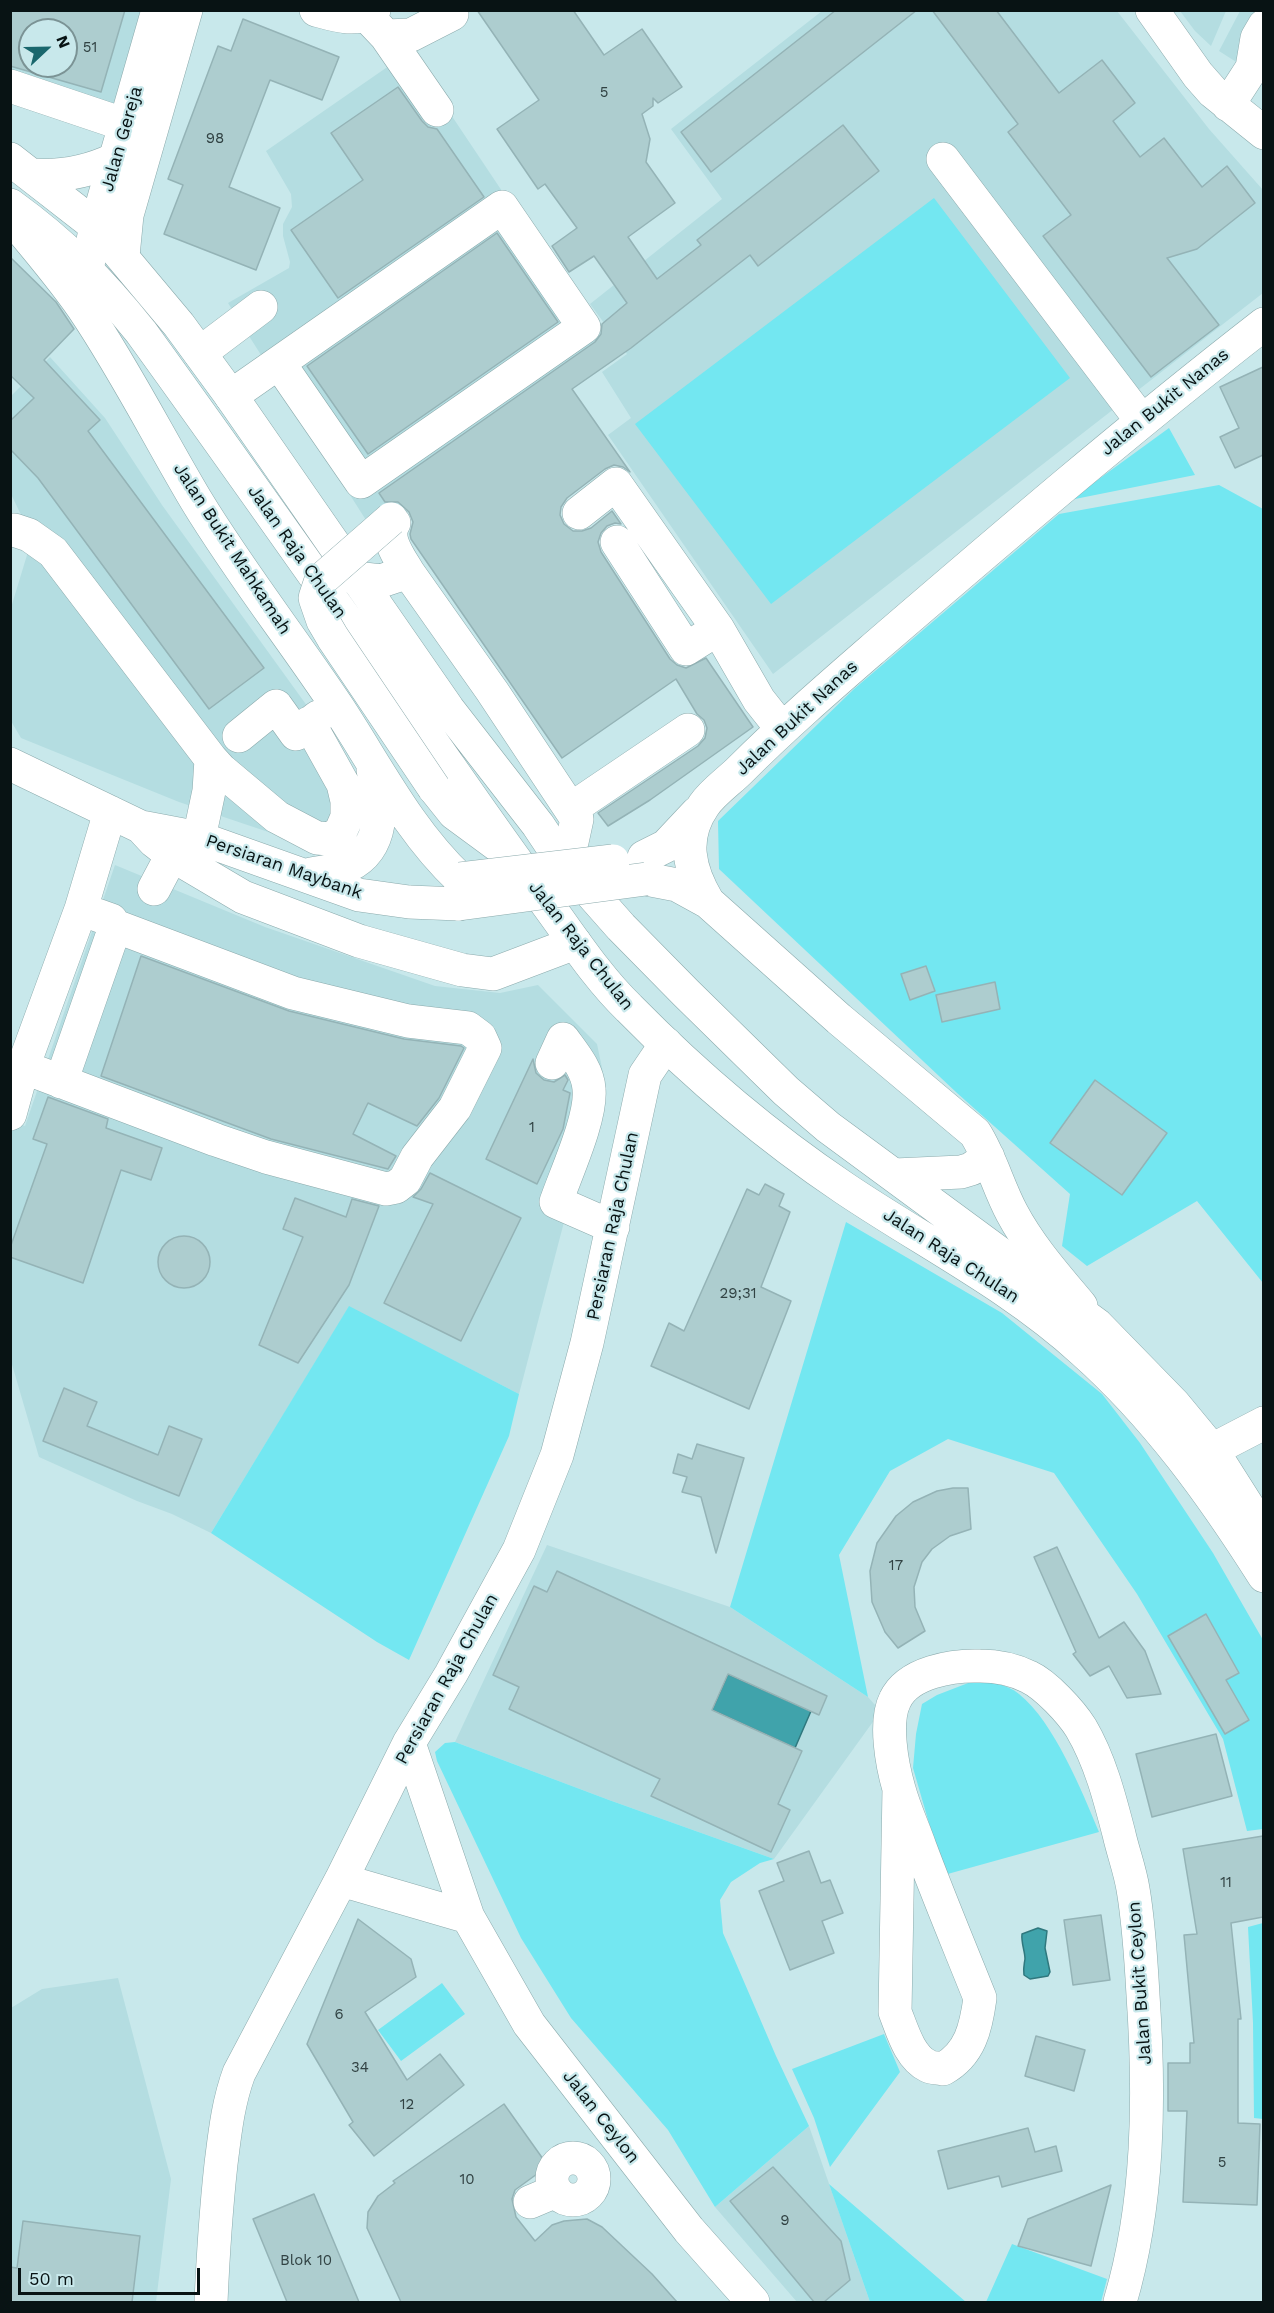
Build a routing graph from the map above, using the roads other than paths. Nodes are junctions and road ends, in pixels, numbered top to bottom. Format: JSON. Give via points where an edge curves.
{"nodes":[{"id":1,"x":158,"y":10,"type":"edge"},
{"id":2,"x":186,"y":10,"type":"edge"},
{"id":3,"x":316,"y":10,"type":"edge"},
{"id":4,"x":1152,"y":10,"type":"edge"},
{"id":5,"x":452,"y":14,"type":"dead end"},
{"id":6,"x":376,"y":21,"type":"edge"},
{"id":7,"x":1260,"y":32,"type":"edge"},
{"id":8,"x":10,"y":86,"type":"edge"},
{"id":9,"x":1221,"y":98,"type":"junction"},
{"id":10,"x":437,"y":110,"type":"dead end"},
{"id":11,"x":126,"y":125,"type":"junction"},
{"id":12,"x":1263,"y":133,"type":"edge"},
{"id":13,"x":115,"y":159,"type":"junction"},
{"id":14,"x":943,"y":159,"type":"dead end"},
{"id":15,"x":21,"y":167,"type":"edge"},
{"id":16,"x":10,"y":205,"type":"edge"},
{"id":17,"x":10,"y":216,"type":"edge"},
{"id":18,"x":96,"y":226,"type":"junction"},
{"id":19,"x":123,"y":256,"type":"junction"},
{"id":20,"x":87,"y":269,"type":"junction"},
{"id":21,"x":261,"y":307,"type":"dead end"},
{"id":22,"x":1263,"y":324,"type":"edge"},
{"id":23,"x":200,"y":353,"type":"junction"},
{"id":24,"x":279,"y":363,"type":"junction"},
{"id":25,"x":231,"y":396,"type":"junction"},
{"id":26,"x":1141,"y":420,"type":"junction"},
{"id":27,"x":579,"y":513,"type":"dead end"},
{"id":28,"x":12,"y":532,"type":"edge"},
{"id":29,"x":617,"y":542,"type":"dead end"},
{"id":30,"x":408,"y":572,"type":"junction"},
{"id":31,"x":356,"y":578,"type":"junction"},
{"id":32,"x":718,"y":629,"type":"junction"},
{"id":33,"x":336,"y":704,"type":"junction"},
{"id":34,"x":309,"y":723,"type":"junction"},
{"id":35,"x":786,"y":725,"type":"junction"},
{"id":36,"x":688,"y":730,"type":"dead end"},
{"id":37,"x":239,"y":736,"type":"dead end"},
{"id":38,"x":368,"y":753,"type":"junction"},
{"id":39,"x":212,"y":759,"type":"junction"},
{"id":40,"x":10,"y":764,"type":"edge"},
{"id":41,"x":704,"y":804,"type":"junction"},
{"id":42,"x":571,"y":809,"type":"junction"},
{"id":43,"x":110,"y":812,"type":"junction"},
{"id":44,"x":141,"y":827,"type":"junction"},
{"id":45,"x":199,"y":838,"type":"junction"},
{"id":46,"x":172,"y":855,"type":"junction"},
{"id":47,"x":511,"y":855,"type":"junction"},
{"id":48,"x":560,"y":858,"type":"junction"},
{"id":49,"x":645,"y":868,"type":"junction"},
{"id":50,"x":307,"y":875,"type":"junction"},
{"id":51,"x":154,"y":889,"type":"dead end"},
{"id":52,"x":460,"y":891,"type":"junction"},
{"id":53,"x":708,"y":902,"type":"junction"},
{"id":54,"x":81,"y":909,"type":"junction"},
{"id":55,"x":115,"y":926,"type":"junction"},
{"id":56,"x":621,"y":927,"type":"junction"},
{"id":57,"x":575,"y":943,"type":"junction"},
{"id":58,"x":666,"y":1044,"type":"junction"},
{"id":59,"x":552,"y":1063,"type":"dead end"},
{"id":60,"x":23,"y":1067,"type":"junction"},
{"id":61,"x":61,"y":1082,"type":"junction"},
{"id":62,"x":786,"y":1091,"type":"junction"},
{"id":63,"x":583,"y":1104,"type":"junction"},
{"id":64,"x":10,"y":1114,"type":"edge"},
{"id":65,"x":636,"y":1122,"type":"junction"},
{"id":66,"x":988,"y":1157,"type":"junction"},
{"id":67,"x":895,"y":1175,"type":"junction"},
{"id":68,"x":613,"y":1227,"type":"junction"},
{"id":69,"x":1097,"y":1325,"type":"junction"},
{"id":70,"x":1263,"y":1423,"type":"edge"},
{"id":71,"x":1212,"y":1450,"type":"junction"},
{"id":72,"x":1263,"y":1532,"type":"edge"},
{"id":73,"x":1263,"y":1576,"type":"edge"},
{"id":74,"x":409,"y":1743,"type":"junction"},
{"id":75,"x":899,"y":1789,"type":"junction"},
{"id":76,"x":341,"y":1880,"type":"junction"},
{"id":77,"x":468,"y":1917,"type":"junction"},
{"id":78,"x":624,"y":2148,"type":"junction"},
{"id":79,"x":543,"y":2197,"type":"dead end"},
{"id":80,"x":211,"y":2302,"type":"edge"},
{"id":81,"x":753,"y":2302,"type":"edge"},
{"id":82,"x":1120,"y":2302,"type":"edge"}],
"edges":[{"from":1,"to":11,"type":"street","name":"Jalan Gereja"},
{"from":2,"to":19,"type":"street","name":"Jalan Gereja","via":[[127,215]]},
{"from":3,"to":6,"type":"street"},
{"from":4,"to":9,"type":"street","via":[[1198,75]]},
{"from":5,"to":6,"type":"street","via":[[411,35]]},
{"from":6,"to":10,"type":"street"},
{"from":7,"to":9,"type":"street","via":[[1238,49]]},
{"from":8,"to":11,"type":"street"},
{"from":9,"to":12,"type":"street"},
{"from":11,"to":13,"type":"street","name":"Jalan Gereja"},
{"from":13,"to":15,"type":"street","via":[[57,176]]},
{"from":13,"to":18,"type":"street","name":"Jalan Gereja"},
{"from":14,"to":26,"type":"street"},
{"from":15,"to":18,"type":"street","name":"Jalan Raja Chulan"},
{"from":16,"to":20,"type":"street","name":"Jalan Raja Chulan"},
{"from":17,"to":33,"type":"street","name":"Jalan Bukit Mahkamah","via":[[84,309],[197,501]]},
{"from":18,"to":19,"type":"street","name":"Jalan Raja Chulan"},
{"from":18,"to":20,"type":"street","name":"Jalan Gereja"},
{"from":19,"to":23,"type":"street","name":"Jalan Raja Chulan"},
{"from":20,"to":47,"type":"street","name":"Jalan Raja Chulan","via":[[175,379]]},
{"from":21,"to":23,"type":"street"},
{"from":22,"to":26,"type":"street","name":"Jalan Bukit Nanas"},
{"from":23,"to":25,"type":"street","name":"Jalan Raja Chulan"},
{"from":24,"to":24,"type":"street","via":[[502,207],[584,327],[361,482]]},
{"from":24,"to":25,"type":"street"},
{"from":25,"to":31,"type":"street","name":"Jalan Raja Chulan"},
{"from":26,"to":35,"type":"street","name":"Jalan Bukit Nanas"},
{"from":27,"to":32,"type":"street","via":[[616,484]]},
{"from":28,"to":39,"type":"street","via":[[29,535],[53,552]]},
{"from":29,"to":32,"type":"street","via":[[686,649]]},
{"from":30,"to":31,"type":"street","via":[[381,581]]},
{"from":30,"to":42,"type":"street"},
{"from":30,"to":47,"type":"street","bridge":true,"via":[[392,540],[392,521],[321,580],[315,598],[323,621],[454,813]]},
{"from":31,"to":48,"type":"street","name":"Jalan Raja Chulan","via":[[448,710]]},
{"from":32,"to":35,"type":"street","via":[[739,664]]},
{"from":33,"to":34,"type":"street"},
{"from":33,"to":38,"type":"street","name":"Jalan Bukit Mahkamah"},
{"from":34,"to":37,"type":"street","via":[[296,734],[276,706]]},
{"from":34,"to":39,"type":"street","via":[[343,784],[347,801],[347,818],[340,833],[329,839],[317,838],[277,817]]},
{"from":35,"to":41,"type":"street","name":"Jalan Bukit Nanas"},
{"from":36,"to":42,"type":"street"},
{"from":38,"to":50,"type":"street","via":[[380,800],[374,841],[363,856],[348,866]]},
{"from":38,"to":52,"type":"street","name":"Jalan Bukit Mahkamah"},
{"from":39,"to":45,"type":"street"},
{"from":40,"to":43,"type":"street","name":"Persiaran Maybank"},
{"from":41,"to":49,"type":"street"},
{"from":41,"to":53,"type":"street","name":"Jalan Bukit Nanas","via":[[689,847],[695,876]]},
{"from":42,"to":48,"type":"street","via":[[578,819],[575,836]]},
{"from":43,"to":44,"type":"street","name":"Persiaran Maybank"},
{"from":43,"to":54,"type":"street"},
{"from":44,"to":45,"type":"street","name":"Persiaran Maybank"},
{"from":44,"to":46,"type":"street","name":"Persiaran Maybank"},
{"from":45,"to":50,"type":"street","name":"Persiaran Maybank"},
{"from":46,"to":51,"type":"street"},
{"from":46,"to":57,"type":"street","name":"Persiaran Maybank","via":[[243,897],[359,941],[462,970],[493,974]]},
{"from":47,"to":57,"type":"street","name":"Jalan Raja Chulan"},
{"from":48,"to":56,"type":"street","name":"Jalan Raja Chulan"},
{"from":49,"to":52,"type":"street","name":"Persiaran Maybank","bridge":true},
{"from":49,"to":53,"type":"street","name":"Persiaran Maybank"},
{"from":50,"to":52,"type":"street","name":"Persiaran Maybank","via":[[359,895],[409,902]]},
{"from":53,"to":66,"type":"street","name":"Jalan Bukit Nanas","via":[[975,1133]]},
{"from":54,"to":55,"type":"street","via":[[111,920]]},
{"from":54,"to":60,"type":"street"},
{"from":55,"to":61,"type":"street"},
{"from":55,"to":61,"type":"street","via":[[293,993],[408,1021],[468,1028],[480,1037],[485,1048],[455,1108],[417,1156],[405,1180],[386,1189],[266,1157]]},
{"from":56,"to":58,"type":"street","via":[[665,990],[669,1010]]},
{"from":56,"to":62,"type":"street","name":"Jalan Raja Chulan"},
{"from":57,"to":58,"type":"street","name":"Jalan Raja Chulan","via":[[624,1004]]},
{"from":58,"to":62,"type":"street","via":[[680,1028],[704,1032]]},
{"from":58,"to":65,"type":"street","name":"Persiaran Raja Chulan","via":[[645,1075]]},
{"from":58,"to":73,"type":"street","name":"Jalan Raja Chulan","via":[[755,1121],[842,1186],[1028,1305],[1081,1348],[1157,1426],[1196,1475]]},
{"from":59,"to":63,"type":"street","via":[[563,1039],[580,1062],[587,1082],[589,1089]]},
{"from":60,"to":61,"type":"street"},
{"from":60,"to":64,"type":"street"},
{"from":62,"to":67,"type":"street","name":"Jalan Raja Chulan"},
{"from":63,"to":65,"type":"street","via":[[601,1120],[618,1117]]},
{"from":63,"to":68,"type":"street","via":[[556,1202]]},
{"from":65,"to":68,"type":"street","name":"Persiaran Raja Chulan"},
{"from":66,"to":67,"type":"street","via":[[961,1172]]},
{"from":66,"to":69,"type":"street","name":"Jalan Bukit Nanas","via":[[1003,1196],[1030,1243]]},
{"from":67,"to":69,"type":"street","name":"Jalan Raja Chulan"},
{"from":68,"to":74,"type":"street","name":"Persiaran Raja Chulan","via":[[590,1334],[556,1455],[519,1550]]},
{"from":69,"to":71,"type":"street","name":"Jalan Raja Chulan","via":[[1174,1404]]},
{"from":70,"to":71,"type":"street"},
{"from":71,"to":72,"type":"street","name":"Jalan Raja Chulan"},
{"from":74,"to":76,"type":"street","name":"Persiaran Raja Chulan"},
{"from":74,"to":77,"type":"street","name":"Jalan Ceylon"},
{"from":75,"to":75,"type":"street","name":"Jalan Bukit Ceylon","via":[[980,1998],[975,2029],[964,2052],[943,2069],[919,2059],[904,2037],[895,2012]]},
{"from":75,"to":82,"type":"street","name":"Jalan Bukit Ceylon","via":[[890,1741],[895,1698],[925,1675],[961,1667],[996,1667],[1031,1677],[1060,1702],[1080,1728],[1097,1763],[1133,1886],[1145,2023],[1147,2104],[1140,2197]]},
{"from":76,"to":77,"type":"street"},
{"from":76,"to":80,"type":"street","name":"Persiaran Raja Chulan","via":[[233,2089],[214,2225]]},
{"from":77,"to":78,"type":"street","name":"Jalan Ceylon","via":[[529,2024]]},
{"from":78,"to":79,"type":"street","via":[[592,2171],[577,2158],[563,2161],[554,2172],[554,2185]]},
{"from":78,"to":81,"type":"street","name":"Jalan Ceylon"}]}
